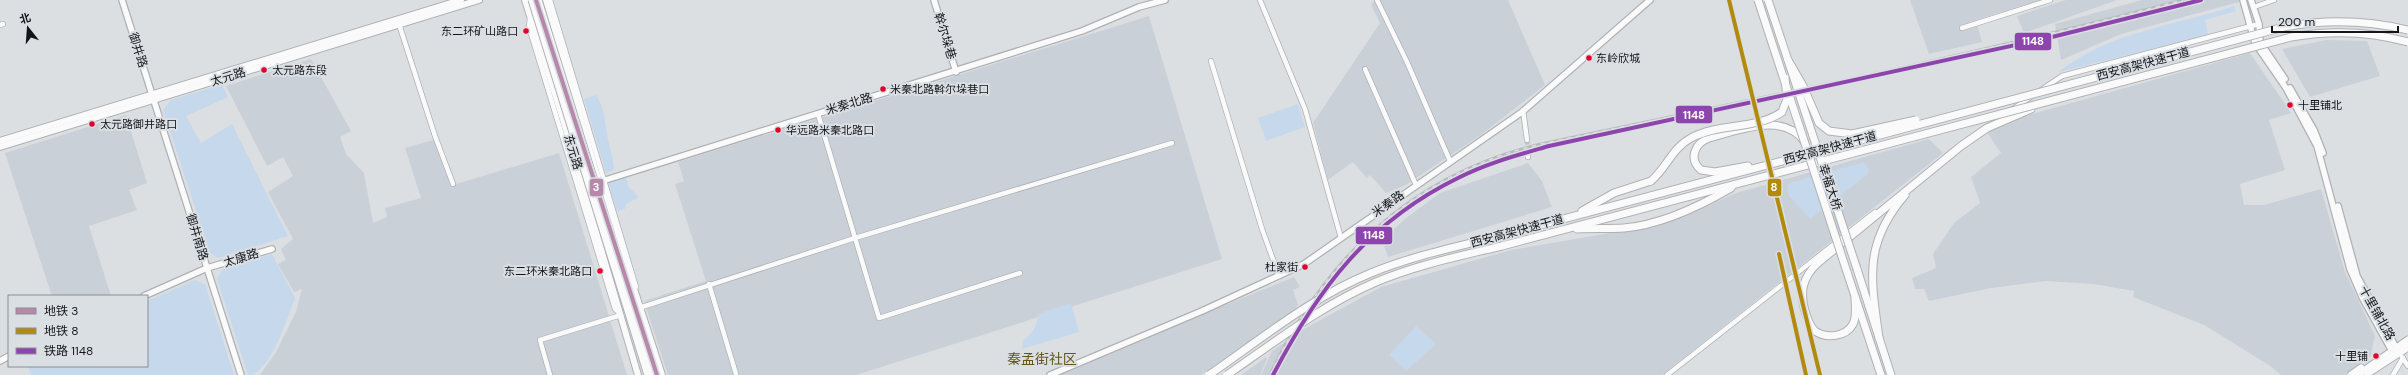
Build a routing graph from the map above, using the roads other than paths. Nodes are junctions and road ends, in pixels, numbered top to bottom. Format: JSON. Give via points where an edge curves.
{"nodes":[{"id":1,"x":122,"y":0,"type":"edge"},
{"id":2,"x":461,"y":0,"type":"edge"},
{"id":3,"x":479,"y":0,"type":"edge"},
{"id":4,"x":525,"y":0,"type":"edge"},
{"id":5,"x":532,"y":0,"type":"edge"},
{"id":6,"x":538,"y":0,"type":"edge"},
{"id":7,"x":546,"y":0,"type":"edge"},
{"id":8,"x":550,"y":0,"type":"edge"},
{"id":9,"x":934,"y":0,"type":"edge"},
{"id":10,"x":1164,"y":0,"type":"edge"},
{"id":11,"x":1260,"y":0,"type":"edge"},
{"id":12,"x":1376,"y":0,"type":"edge"},
{"id":13,"x":1650,"y":0,"type":"edge"},
{"id":14,"x":1758,"y":0,"type":"edge"},
{"id":15,"x":1768,"y":0,"type":"edge"},
{"id":16,"x":2050,"y":0,"type":"edge"},
{"id":17,"x":2243,"y":0,"type":"edge"},
{"id":18,"x":2251,"y":0,"type":"edge"},
{"id":19,"x":2274,"y":0,"type":"edge"},
{"id":20,"x":2254,"y":8,"type":"junction"},
{"id":21,"x":399,"y":24,"type":"junction"},
{"id":22,"x":2258,"y":24,"type":"junction"},
{"id":23,"x":2251,"y":26,"type":"junction"},
{"id":24,"x":1962,"y":28,"type":"dead end"},
{"id":25,"x":2408,"y":30,"type":"edge"},
{"id":26,"x":2408,"y":42,"type":"edge"},
{"id":27,"x":1788,"y":60,"type":"junction"},
{"id":28,"x":1211,"y":61,"type":"dead end"},
{"id":29,"x":1365,"y":69,"type":"dead end"},
{"id":30,"x":956,"y":72,"type":"junction"},
{"id":31,"x":1785,"y":78,"type":"junction"},
{"id":32,"x":2080,"y":92,"type":"junction"},
{"id":33,"x":153,"y":98,"type":"junction"},
{"id":34,"x":1985,"y":105,"type":"junction"},
{"id":35,"x":1524,"y":110,"type":"junction"},
{"id":36,"x":818,"y":114,"type":"junction"},
{"id":37,"x":1993,"y":122,"type":"dead end"},
{"id":38,"x":1527,"y":140,"type":"tunnel mouth"},
{"id":39,"x":0,"y":141,"type":"edge"},
{"id":40,"x":1172,"y":143,"type":"dead end"},
{"id":41,"x":1806,"y":145,"type":"junction"},
{"id":42,"x":0,"y":147,"type":"edge"},
{"id":43,"x":1791,"y":158,"type":"junction"},
{"id":44,"x":1450,"y":161,"type":"junction"},
{"id":45,"x":602,"y":181,"type":"junction"},
{"id":46,"x":1916,"y":182,"type":"junction"},
{"id":47,"x":453,"y":184,"type":"dead end"},
{"id":48,"x":1416,"y":184,"type":"junction"},
{"id":49,"x":1738,"y":184,"type":"junction"},
{"id":50,"x":580,"y":187,"type":"junction"},
{"id":51,"x":1875,"y":212,"type":"dead end"},
{"id":52,"x":1574,"y":216,"type":"junction"},
{"id":53,"x":1559,"y":231,"type":"junction"},
{"id":54,"x":855,"y":238,"type":"junction"},
{"id":55,"x":1341,"y":238,"type":"junction"},
{"id":56,"x":272,"y":249,"type":"dead end"},
{"id":57,"x":207,"y":268,"type":"junction"},
{"id":58,"x":1020,"y":274,"type":"dead end"},
{"id":59,"x":1280,"y":276,"type":"junction"},
{"id":60,"x":709,"y":284,"type":"junction"},
{"id":61,"x":146,"y":295,"type":"edge"},
{"id":62,"x":1855,"y":297,"type":"junction"},
{"id":63,"x":638,"y":308,"type":"junction"},
{"id":64,"x":621,"y":315,"type":"junction"},
{"id":65,"x":2408,"y":335,"type":"edge"},
{"id":66,"x":1880,"y":338,"type":"junction"},
{"id":67,"x":2408,"y":340,"type":"edge"},
{"id":68,"x":2408,"y":347,"type":"edge"},
{"id":69,"x":1872,"y":348,"type":"junction"},
{"id":70,"x":644,"y":353,"type":"junction"},
{"id":71,"x":2398,"y":353,"type":"junction"},
{"id":72,"x":2379,"y":360,"type":"junction"},
{"id":73,"x":2408,"y":366,"type":"edge"},
{"id":74,"x":736,"y":374,"type":"edge"},
{"id":75,"x":241,"y":375,"type":"edge"},
{"id":76,"x":550,"y":375,"type":"edge"},
{"id":77,"x":638,"y":375,"type":"edge"},
{"id":78,"x":646,"y":375,"type":"edge"},
{"id":79,"x":655,"y":375,"type":"edge"},
{"id":80,"x":662,"y":375,"type":"edge"},
{"id":81,"x":1050,"y":375,"type":"edge"},
{"id":82,"x":1209,"y":375,"type":"edge"},
{"id":83,"x":1227,"y":375,"type":"edge"},
{"id":84,"x":1667,"y":375,"type":"edge"},
{"id":85,"x":1877,"y":375,"type":"edge"},
{"id":86,"x":1881,"y":375,"type":"edge"},
{"id":87,"x":1891,"y":375,"type":"edge"},
{"id":88,"x":2351,"y":375,"type":"edge"},
{"id":89,"x":2358,"y":375,"type":"edge"},
{"id":90,"x":2366,"y":375,"type":"edge"},
{"id":91,"x":2373,"y":375,"type":"edge"},
{"id":92,"x":2393,"y":375,"type":"edge"}],
"edges":[{"from":1,"to":33,"type":"street","name":"御井路"},
{"from":2,"to":33,"type":"main road","name":"太元路"},
{"from":3,"to":21,"type":"main road","name":"太元路"},
{"from":4,"to":50,"type":"main road","name":"东元路"},
{"from":5,"to":70,"type":"main road","bridge":true},
{"from":6,"to":70,"type":"main road","bridge":true},
{"from":7,"to":45,"type":"main road","name":"东元路"},
{"from":8,"to":45,"type":"street"},
{"from":9,"to":30,"type":"street","name":"幹尔垛巷"},
{"from":10,"to":30,"type":"street","name":"米秦北路","via":[[1082,31]]},
{"from":11,"to":55,"type":"street","via":[[1305,109]]},
{"from":12,"to":44,"type":"street","via":[[1407,62]]},
{"from":13,"to":35,"type":"street","name":"米秦路"},
{"from":14,"to":31,"type":"main road","name":"幸福大桥","bridge":true},
{"from":15,"to":27,"type":"main road","name":"幸福大桥","bridge":true},
{"from":16,"to":24,"type":"street"},
{"from":17,"to":23,"type":"street","name":"十里铺北路"},
{"from":18,"to":20,"type":"street","name":"十里铺北路"},
{"from":19,"to":20,"type":"street"},
{"from":20,"to":22,"type":"street","name":"十里铺北路"},
{"from":21,"to":33,"type":"main road","name":"太元路"},
{"from":21,"to":47,"type":"street"},
{"from":22,"to":23,"type":"street"},
{"from":22,"to":71,"type":"street","name":"十里铺北路","via":[[2263,47],[2295,96],[2319,141],[2357,276]]},
{"from":23,"to":37,"type":"street","via":[[2062,76]]},
{"from":23,"to":71,"type":"street","name":"十里铺北路","via":[[2255,43],[2288,92],[2317,146],[2350,269],[2362,297]]},
{"from":25,"to":34,"type":"main road","name":"西安高架快速干道","bridge":true,"via":[[2353,21],[2293,25]]},
{"from":26,"to":32,"type":"main road","name":"西安高架快速干道","bridge":true,"via":[[2359,33],[2303,35]]},
{"from":27,"to":34,"type":"main road","bridge":true,"via":[[1819,123],[1824,129],[1839,134],[1861,132]]},
{"from":27,"to":66,"type":"main road","name":"幸福大桥","bridge":true},
{"from":28,"to":59,"type":"street","via":[[1262,229]]},
{"from":29,"to":48,"type":"street"},
{"from":30,"to":36,"type":"street","name":"米秦北路"},
{"from":31,"to":41,"type":"main road","name":"幸福大桥","bridge":true},
{"from":31,"to":52,"type":"main road","bridge":true,"via":[[1787,99],[1782,112],[1755,122],[1691,138],[1675,151],[1651,181],[1614,193]]},
{"from":32,"to":46,"type":"main road","bridge":true,"via":[[2024,111],[1987,128]]},
{"from":32,"to":49,"type":"main road","name":"西安高架快速干道","bridge":true},
{"from":33,"to":39,"type":"main road","name":"太元路"},
{"from":33,"to":42,"type":"main road","name":"太元路"},
{"from":33,"to":57,"type":"street","name":"御井南路"},
{"from":34,"to":43,"type":"main road","name":"西安高架快速干道","bridge":true},
{"from":35,"to":38,"type":"street"},
{"from":35,"to":44,"type":"street","name":"米秦路"},
{"from":36,"to":45,"type":"street","name":"米秦北路"},
{"from":36,"to":54,"type":"street"},
{"from":40,"to":54,"type":"street"},
{"from":41,"to":43,"type":"main road","bridge":true,"via":[[1795,131],[1780,125],[1765,126],[1709,138],[1697,145],[1694,160],[1701,170],[1715,172]]},
{"from":41,"to":62,"type":"main road","name":"幸福大桥","bridge":true},
{"from":43,"to":52,"type":"main road","name":"西安高架快速干道"},
{"from":44,"to":48,"type":"street","name":"米秦路"},
{"from":45,"to":50,"type":"street","name":"米秦北路"},
{"from":45,"to":63,"type":"main road","name":"东元路"},
{"from":46,"to":62,"type":"main road","bridge":true,"via":[[1819,262],[1804,281],[1804,309],[1812,328],[1818,333],[1836,335],[1850,329],[1855,320]]},
{"from":46,"to":66,"type":"main road","via":[[1885,220],[1874,252],[1873,290]]},
{"from":48,"to":55,"type":"street","name":"米秦路"},
{"from":49,"to":53,"type":"main road","name":"西安高架快速干道"},
{"from":49,"to":53,"type":"main road","via":[[1685,212],[1642,224],[1625,228]]},
{"from":50,"to":64,"type":"main road","name":"东元路"},
{"from":51,"to":84,"type":"street"},
{"from":52,"to":82,"type":"main road","name":"西安高架快速干道","bridge":true,"via":[[1417,257],[1369,273],[1309,306]]},
{"from":53,"to":83,"type":"main road","name":"西安高架快速干道","bridge":true,"via":[[1393,275],[1315,314]]},
{"from":54,"to":58,"type":"street","via":[[879,318]]},
{"from":54,"to":60,"type":"street"},
{"from":55,"to":59,"type":"street","name":"米秦路","via":[[1304,264]]},
{"from":56,"to":57,"type":"street","name":"太康路"},
{"from":57,"to":61,"type":"street","name":"太康路"},
{"from":57,"to":75,"type":"street","name":"御井南路"},
{"from":59,"to":81,"type":"street","name":"米秦路"},
{"from":60,"to":63,"type":"street"},
{"from":60,"to":74,"type":"street"},
{"from":62,"to":69,"type":"main road","name":"幸福大桥"},
{"from":63,"to":80,"type":"main road","name":"东元路"},
{"from":64,"to":76,"type":"street","via":[[540,340]]},
{"from":64,"to":77,"type":"main road","name":"东元路"},
{"from":65,"to":71,"type":"main road"},
{"from":66,"to":87,"type":"main road","name":"幸福大桥"},
{"from":67,"to":71,"type":"main road"},
{"from":68,"to":71,"type":"main road"},
{"from":69,"to":85,"type":"main road"},
{"from":69,"to":86,"type":"main road","name":"幸福大桥"},
{"from":70,"to":78,"type":"main road","bridge":true},
{"from":70,"to":79,"type":"main road","bridge":true},
{"from":71,"to":72,"type":"main road"},
{"from":71,"to":73,"type":"street"},
{"from":71,"to":90,"type":"main road"},
{"from":71,"to":91,"type":"main road","via":[[2391,362]]},
{"from":71,"to":92,"type":"street"},
{"from":72,"to":88,"type":"main road","via":[[2366,364]]},
{"from":72,"to":89,"type":"main road"}]}
